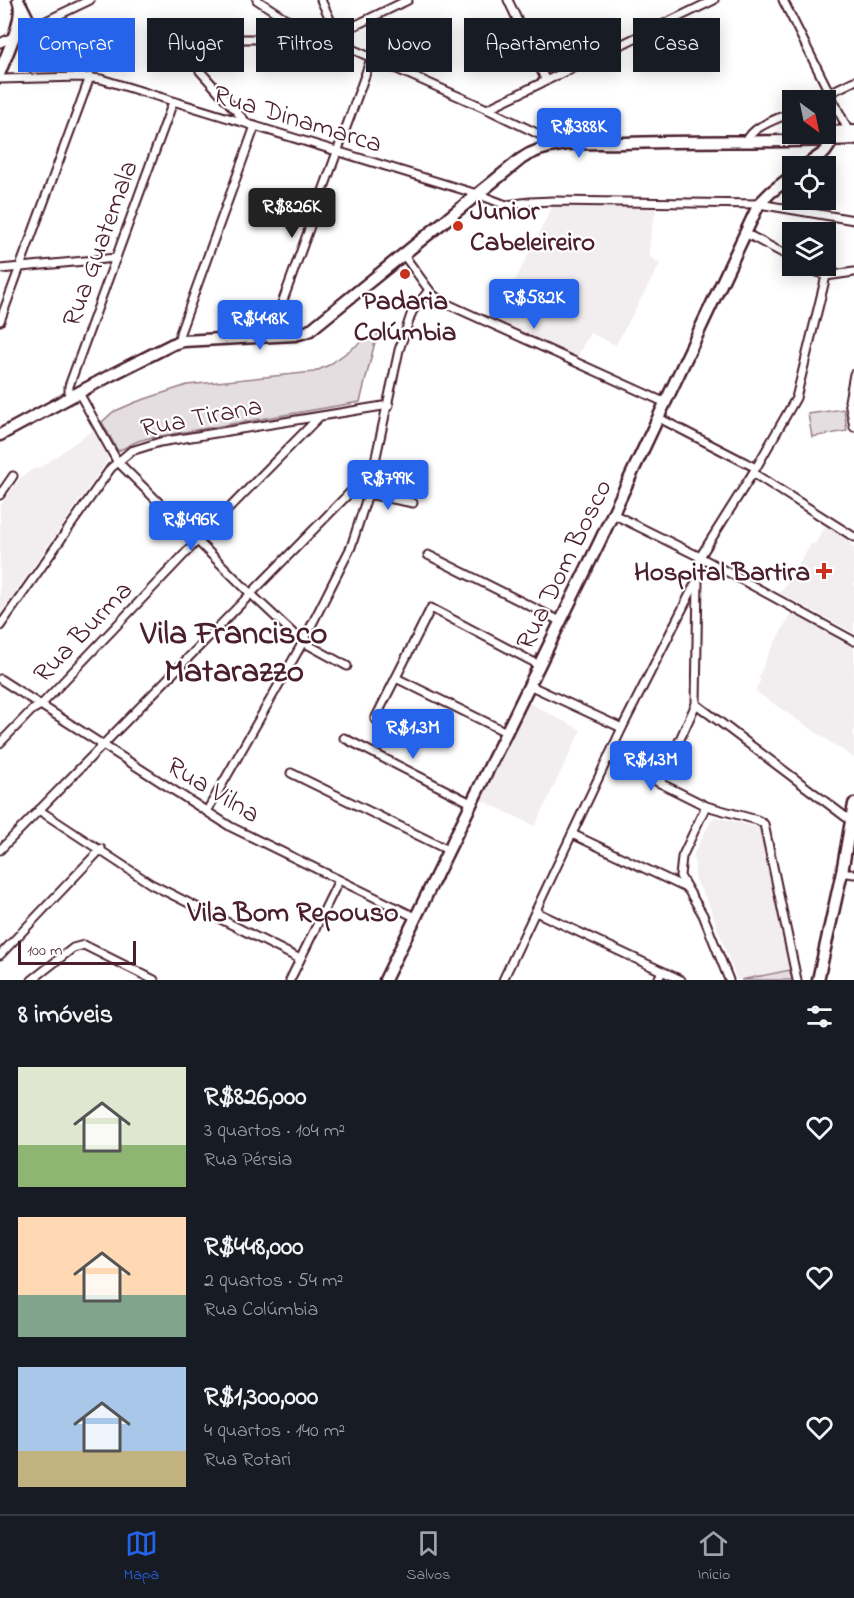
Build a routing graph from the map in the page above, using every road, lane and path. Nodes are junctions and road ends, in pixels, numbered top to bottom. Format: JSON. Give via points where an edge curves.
{"nodes":[{"id":1,"x":90,"y":0,"type":"edge"},
{"id":2,"x":257,"y":0,"type":"edge"},
{"id":3,"x":321,"y":0,"type":"edge"},
{"id":4,"x":408,"y":0,"type":"edge"},
{"id":5,"x":508,"y":0,"type":"edge"},
{"id":6,"x":714,"y":0,"type":"edge"},
{"id":7,"x":783,"y":0,"type":"edge"},
{"id":8,"x":20,"y":3,"type":"edge"},
{"id":9,"x":28,"y":18,"type":"edge"},
{"id":10,"x":53,"y":18,"type":"edge"},
{"id":11,"x":285,"y":18,"type":"edge"},
{"id":12,"x":329,"y":18,"type":"edge"},
{"id":13,"x":354,"y":26,"type":"edge"},
{"id":14,"x":18,"y":35,"type":"edge"},
{"id":15,"x":13,"y":37,"type":"junction"},
{"id":16,"x":256,"y":39,"type":"edge"},
{"id":17,"x":0,"y":43,"type":"edge"},
{"id":18,"x":0,"y":72,"type":"edge"},
{"id":19,"x":366,"y":72,"type":"edge"},
{"id":20,"x":401,"y":72,"type":"edge"},
{"id":21,"x":90,"y":77,"type":"junction"},
{"id":22,"x":0,"y":79,"type":"edge"},
{"id":23,"x":546,"y":81,"type":"junction"},
{"id":24,"x":854,"y":81,"type":"edge"},
{"id":25,"x":827,"y":90,"type":"edge"},
{"id":26,"x":836,"y":90,"type":"edge"},
{"id":27,"x":504,"y":101,"type":"junction"},
{"id":28,"x":173,"y":102,"type":"junction"},
{"id":29,"x":836,"y":107,"type":"edge"},
{"id":30,"x":487,"y":110,"type":"junction"},
{"id":31,"x":497,"y":115,"type":"junction"},
{"id":32,"x":782,"y":118,"type":"edge"},
{"id":33,"x":251,"y":125,"type":"junction"},
{"id":34,"x":532,"y":132,"type":"junction"},
{"id":35,"x":782,"y":134,"type":"edge"},
{"id":36,"x":851,"y":135,"type":"edge"},
{"id":37,"x":836,"y":136,"type":"edge"},
{"id":38,"x":748,"y":137,"type":"junction"},
{"id":39,"x":782,"y":137,"type":"edge"},
{"id":40,"x":827,"y":144,"type":"edge"},
{"id":41,"x":557,"y":146,"type":"junction"},
{"id":42,"x":541,"y":149,"type":"junction"},
{"id":43,"x":338,"y":151,"type":"junction"},
{"id":44,"x":819,"y":156,"type":"edge"},
{"id":45,"x":782,"y":184,"type":"edge"},
{"id":46,"x":477,"y":194,"type":"junction"},
{"id":47,"x":759,"y":204,"type":"junction"},
{"id":48,"x":854,"y":220,"type":"edge"},
{"id":49,"x":745,"y":233,"type":"junction"},
{"id":50,"x":782,"y":253,"type":"edge"},
{"id":51,"x":403,"y":254,"type":"junction"},
{"id":52,"x":116,"y":258,"type":"junction"},
{"id":53,"x":21,"y":267,"type":"junction"},
{"id":54,"x":0,"y":269,"type":"edge"},
{"id":55,"x":854,"y":272,"type":"edge"},
{"id":56,"x":836,"y":275,"type":"edge"},
{"id":57,"x":826,"y":276,"type":"edge"},
{"id":58,"x":429,"y":290,"type":"junction"},
{"id":59,"x":0,"y":321,"type":"edge"},
{"id":60,"x":270,"y":336,"type":"junction"},
{"id":61,"x":179,"y":342,"type":"junction"},
{"id":62,"x":854,"y":374,"type":"edge"},
{"id":63,"x":74,"y":396,"type":"junction"},
{"id":64,"x":666,"y":403,"type":"junction"},
{"id":65,"x":388,"y":405,"type":"junction"},
{"id":66,"x":319,"y":416,"type":"junction"},
{"id":67,"x":659,"y":418,"type":"junction"},
{"id":68,"x":854,"y":427,"type":"edge"},
{"id":69,"x":0,"y":435,"type":"edge"},
{"id":70,"x":117,"y":461,"type":"junction"},
{"id":71,"x":375,"y":467,"type":"junction"},
{"id":72,"x":754,"y":470,"type":"junction"},
{"id":73,"x":13,"y":476,"type":"dead end"},
{"id":74,"x":368,"y":494,"type":"junction"},
{"id":75,"x":0,"y":495,"type":"edge"},
{"id":76,"x":413,"y":503,"type":"dead end"},
{"id":77,"x":613,"y":514,"type":"junction"},
{"id":78,"x":854,"y":537,"type":"edge"},
{"id":79,"x":197,"y":541,"type":"junction"},
{"id":80,"x":428,"y":555,"type":"dead end"},
{"id":81,"x":700,"y":557,"type":"junction"},
{"id":82,"x":698,"y":578,"type":"junction"},
{"id":83,"x":250,"y":593,"type":"junction"},
{"id":84,"x":560,"y":621,"type":"junction"},
{"id":85,"x":0,"y":626,"type":"edge"},
{"id":86,"x":854,"y":641,"type":"edge"},
{"id":87,"x":303,"y":642,"type":"junction"},
{"id":88,"x":539,"y":665,"type":"junction"},
{"id":89,"x":347,"y":666,"type":"dead end"},
{"id":90,"x":396,"y":678,"type":"junction"},
{"id":91,"x":0,"y":680,"type":"edge"},
{"id":92,"x":530,"y":685,"type":"junction"},
{"id":93,"x":696,"y":704,"type":"junction"},
{"id":94,"x":40,"y":705,"type":"junction"},
{"id":95,"x":375,"y":719,"type":"dead end"},
{"id":96,"x":622,"y":728,"type":"junction"},
{"id":97,"x":506,"y":732,"type":"junction"},
{"id":98,"x":344,"y":738,"type":"dead end"},
{"id":99,"x":0,"y":743,"type":"edge"},
{"id":100,"x":103,"y":745,"type":"junction"},
{"id":101,"x":608,"y":757,"type":"junction"},
{"id":102,"x":291,"y":773,"type":"dead end"},
{"id":103,"x":660,"y":783,"type":"junction"},
{"id":104,"x":471,"y":803,"type":"junction"},
{"id":105,"x":854,"y":804,"type":"edge"},
{"id":106,"x":706,"y":806,"type":"junction"},
{"id":107,"x":39,"y":810,"type":"junction"},
{"id":108,"x":207,"y":811,"type":"junction"},
{"id":109,"x":851,"y":829,"type":"edge"},
{"id":110,"x":572,"y":834,"type":"junction"},
{"id":111,"x":101,"y":849,"type":"junction"},
{"id":112,"x":0,"y":850,"type":"edge"},
{"id":113,"x":448,"y":850,"type":"junction"},
{"id":114,"x":842,"y":872,"type":"junction"},
{"id":115,"x":854,"y":874,"type":"edge"},
{"id":116,"x":339,"y":880,"type":"junction"},
{"id":117,"x":686,"y":888,"type":"junction"},
{"id":118,"x":536,"y":912,"type":"junction"},
{"id":119,"x":415,"y":917,"type":"junction"},
{"id":120,"x":0,"y":955,"type":"edge"},
{"id":121,"x":300,"y":959,"type":"junction"},
{"id":122,"x":662,"y":971,"type":"junction"},
{"id":123,"x":32,"y":980,"type":"edge"},
{"id":124,"x":154,"y":980,"type":"edge"},
{"id":125,"x":290,"y":980,"type":"edge"},
{"id":126,"x":385,"y":980,"type":"edge"},
{"id":127,"x":503,"y":980,"type":"edge"},
{"id":128,"x":658,"y":980,"type":"edge"},
{"id":129,"x":681,"y":980,"type":"edge"},
{"id":130,"x":729,"y":980,"type":"edge"},
{"id":131,"x":797,"y":980,"type":"edge"},
{"id":132,"x":818,"y":980,"type":"edge"}],
"edges":[{"from":1,"to":10,"type":"street"},
{"from":2,"to":11,"type":"street"},
{"from":3,"to":12,"type":"street"},
{"from":4,"to":13,"type":"street"},
{"from":5,"to":23,"type":"street"},
{"from":6,"to":23,"type":"street"},
{"from":7,"to":25,"type":"street"},
{"from":8,"to":9,"type":"main road"},
{"from":8,"to":15,"type":"main road"},
{"from":14,"to":15,"type":"street"},
{"from":15,"to":17,"type":"street"},
{"from":15,"to":18,"type":"main road"},
{"from":16,"to":33,"type":"street","via":[[213,42],[200,57],[199,67]]},
{"from":19,"to":43,"type":"street"},
{"from":20,"to":30,"type":"street"},
{"from":21,"to":22,"type":"street","name":"Rua Dinamarca"},
{"from":21,"to":28,"type":"street","name":"Rua Dinamarca"},
{"from":21,"to":53,"type":"street"},
{"from":23,"to":27,"type":"street"},
{"from":24,"to":26,"type":"street"},
{"from":27,"to":30,"type":"street"},
{"from":27,"to":31,"type":"street"},
{"from":28,"to":33,"type":"street","name":"Rua Dinamarca"},
{"from":28,"to":52,"type":"street","name":"Rua Guatemala"},
{"from":29,"to":36,"type":"street"},
{"from":30,"to":31,"type":"street"},
{"from":31,"to":34,"type":"street"},
{"from":32,"to":38,"type":"street"},
{"from":33,"to":43,"type":"street","name":"Rua Dinamarca"},
{"from":33,"to":61,"type":"street"},
{"from":34,"to":41,"type":"street"},
{"from":34,"to":42,"type":"street"},
{"from":35,"to":38,"type":"main road"},
{"from":36,"to":37,"type":"main road"},
{"from":38,"to":39,"type":"main road"},
{"from":38,"to":41,"type":"main road"},
{"from":40,"to":44,"type":"main road"},
{"from":41,"to":42,"type":"main road"},
{"from":42,"to":46,"type":"main road","via":[[521,159]]},
{"from":43,"to":46,"type":"street","name":"Rua Dinamarca"},
{"from":43,"to":60,"type":"street"},
{"from":45,"to":47,"type":"main road","name":"Rua Dom Bosco"},
{"from":46,"to":47,"type":"street","name":"Rua Dinamarca","via":[[506,205],[553,201]]},
{"from":46,"to":51,"type":"main road"},
{"from":47,"to":48,"type":"street","name":"Rua Dinamarca"},
{"from":47,"to":49,"type":"main road","name":"Rua Dom Bosco"},
{"from":49,"to":50,"type":"street"},
{"from":49,"to":64,"type":"main road","name":"Rua Dom Bosco"},
{"from":51,"to":58,"type":"street"},
{"from":51,"to":60,"type":"main road","via":[[309,331]]},
{"from":52,"to":53,"type":"street"},
{"from":52,"to":63,"type":"street","name":"Rua Guatemala","via":[[69,386]]},
{"from":53,"to":54,"type":"street"},
{"from":53,"to":59,"type":"street"},
{"from":55,"to":56,"type":"street"},
{"from":57,"to":72,"type":"street","via":[[796,398]]},
{"from":58,"to":64,"type":"street","via":[[449,305]]},
{"from":58,"to":65,"type":"street","via":[[412,312],[399,350]]},
{"from":60,"to":61,"type":"main road"},
{"from":61,"to":63,"type":"main road"},
{"from":62,"to":68,"type":"street","via":[[849,401]]},
{"from":63,"to":69,"type":"main road"},
{"from":63,"to":70,"type":"street"},
{"from":64,"to":67,"type":"main road","name":"Rua Dom Bosco"},
{"from":65,"to":66,"type":"street","name":"Rua Tirana"},
{"from":65,"to":71,"type":"street"},
{"from":66,"to":70,"type":"street","name":"Rua Tirana","via":[[151,444]]},
{"from":66,"to":79,"type":"street","name":"Rua Burma"},
{"from":67,"to":72,"type":"street"},
{"from":67,"to":77,"type":"main road","name":"Rua Dom Bosco"},
{"from":70,"to":79,"type":"street"},
{"from":70,"to":85,"type":"street","name":"Rua Tirana"},
{"from":71,"to":74,"type":"street"},
{"from":71,"to":83,"type":"street"},
{"from":72,"to":78,"type":"street"},
{"from":72,"to":81,"type":"street"},
{"from":73,"to":75,"type":"street"},
{"from":74,"to":76,"type":"street"},
{"from":74,"to":87,"type":"street","via":[[351,547]]},
{"from":77,"to":81,"type":"street"},
{"from":77,"to":84,"type":"main road","name":"Rua Dom Bosco"},
{"from":79,"to":83,"type":"street"},
{"from":79,"to":94,"type":"street","name":"Rua Burma"},
{"from":80,"to":84,"type":"street"},
{"from":81,"to":82,"type":"street"},
{"from":81,"to":86,"type":"street"},
{"from":82,"to":93,"type":"street"},
{"from":82,"to":96,"type":"street"},
{"from":83,"to":87,"type":"street"},
{"from":83,"to":100,"type":"street"},
{"from":84,"to":88,"type":"main road","name":"Rua Dom Bosco"},
{"from":87,"to":89,"type":"street"},
{"from":87,"to":108,"type":"street"},
{"from":88,"to":90,"type":"street","via":[[434,608],[429,609]]},
{"from":88,"to":92,"type":"main road","name":"Rua Dom Bosco"},
{"from":90,"to":95,"type":"street"},
{"from":90,"to":97,"type":"street"},
{"from":91,"to":94,"type":"street","name":"Rua Vilna"},
{"from":92,"to":96,"type":"street"},
{"from":92,"to":97,"type":"main road","name":"Rua Dom Bosco"},
{"from":93,"to":103,"type":"street"},
{"from":93,"to":109,"type":"street"},
{"from":94,"to":99,"type":"street","name":"Rua Burma"},
{"from":94,"to":100,"type":"street","name":"Rua Vilna"},
{"from":96,"to":101,"type":"street"},
{"from":97,"to":104,"type":"main road","name":"Rua Dom Bosco"},
{"from":98,"to":104,"type":"street"},
{"from":100,"to":107,"type":"street"},
{"from":100,"to":108,"type":"street","name":"Rua Vilna"},
{"from":101,"to":103,"type":"street"},
{"from":101,"to":110,"type":"street"},
{"from":102,"to":113,"type":"street"},
{"from":103,"to":106,"type":"street"},
{"from":104,"to":113,"type":"main road","name":"Rua Dom Bosco"},
{"from":105,"to":109,"type":"main road"},
{"from":106,"to":117,"type":"street","via":[[680,862],[680,876]]},
{"from":106,"to":131,"type":"street","via":[[764,824]]},
{"from":107,"to":111,"type":"street"},
{"from":107,"to":112,"type":"street"},
{"from":108,"to":116,"type":"street","name":"Rua Vilna","via":[[231,827]]},
{"from":109,"to":114,"type":"main road"},
{"from":110,"to":117,"type":"street"},
{"from":110,"to":118,"type":"street"},
{"from":111,"to":120,"type":"street"},
{"from":111,"to":121,"type":"street","via":[[151,884]]},
{"from":113,"to":119,"type":"main road","name":"Rua Dom Bosco"},
{"from":114,"to":115,"type":"street"},
{"from":114,"to":132,"type":"main road"},
{"from":116,"to":119,"type":"street","name":"Rua Vilna"},
{"from":116,"to":121,"type":"street"},
{"from":117,"to":130,"type":"street","via":[[703,915]]},
{"from":118,"to":122,"type":"street"},
{"from":118,"to":127,"type":"street"},
{"from":119,"to":126,"type":"main road","name":"Rua Dom Bosco"},
{"from":121,"to":125,"type":"street"},
{"from":122,"to":128,"type":"street"},
{"from":122,"to":129,"type":"street"},
{"from":123,"to":124,"type":"street","via":[[73,948],[84,945]]}]}
